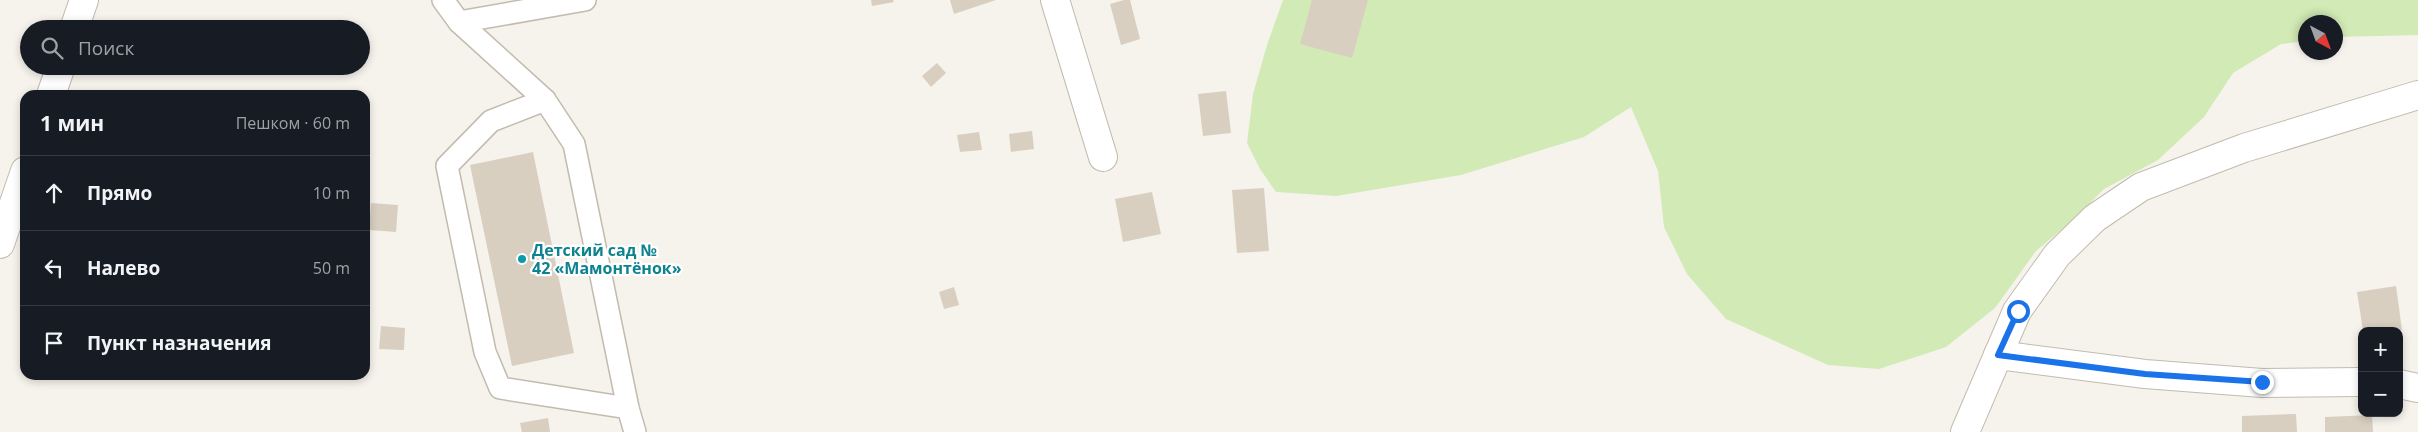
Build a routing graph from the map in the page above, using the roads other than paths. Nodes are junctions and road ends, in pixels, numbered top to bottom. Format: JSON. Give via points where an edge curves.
{"nodes":[{"id":1,"x":84,"y":0,"type":"edge"},
{"id":2,"x":443,"y":0,"type":"edge"},
{"id":3,"x":585,"y":0,"type":"edge"},
{"id":4,"x":1055,"y":0,"type":"edge"},
{"id":5,"x":77,"y":20,"type":"edge"},
{"id":6,"x":459,"y":22,"type":"junction"},
{"id":7,"x":58,"y":75,"type":"edge"},
{"id":8,"x":53,"y":90,"type":"edge"},
{"id":9,"x":2418,"y":94,"type":"edge"},
{"id":10,"x":545,"y":100,"type":"junction"},
{"id":11,"x":1103,"y":157,"type":"dead end"},
{"id":12,"x":20,"y":186,"type":"edge"},
{"id":13,"x":0,"y":244,"type":"edge"},
{"id":14,"x":1998,"y":355,"type":"junction"},
{"id":15,"x":2358,"y":382,"type":"edge"},
{"id":16,"x":2403,"y":385,"type":"edge"},
{"id":17,"x":2418,"y":388,"type":"edge"},
{"id":18,"x":628,"y":408,"type":"junction"},
{"id":19,"x":635,"y":432,"type":"edge"},
{"id":20,"x":1965,"y":432,"type":"edge"}],
"edges":[{"from":1,"to":5,"type":"street"},
{"from":2,"to":6,"type":"lane"},
{"from":3,"to":6,"type":"lane"},
{"from":4,"to":11,"type":"street"},
{"from":6,"to":10,"type":"lane"},
{"from":7,"to":8,"type":"street"},
{"from":9,"to":14,"type":"street","via":[[2244,148],[2141,188],[2095,218],[2057,256],[2018,311]]},
{"from":10,"to":18,"type":"lane","via":[[574,144]]},
{"from":10,"to":18,"type":"lane","via":[[491,121],[447,166],[485,352],[500,388]]},
{"from":12,"to":13,"type":"street"},
{"from":14,"to":15,"type":"street","via":[[2145,374],[2262,382]]},
{"from":14,"to":20,"type":"street"},
{"from":16,"to":17,"type":"street"},
{"from":18,"to":19,"type":"lane"}]}
